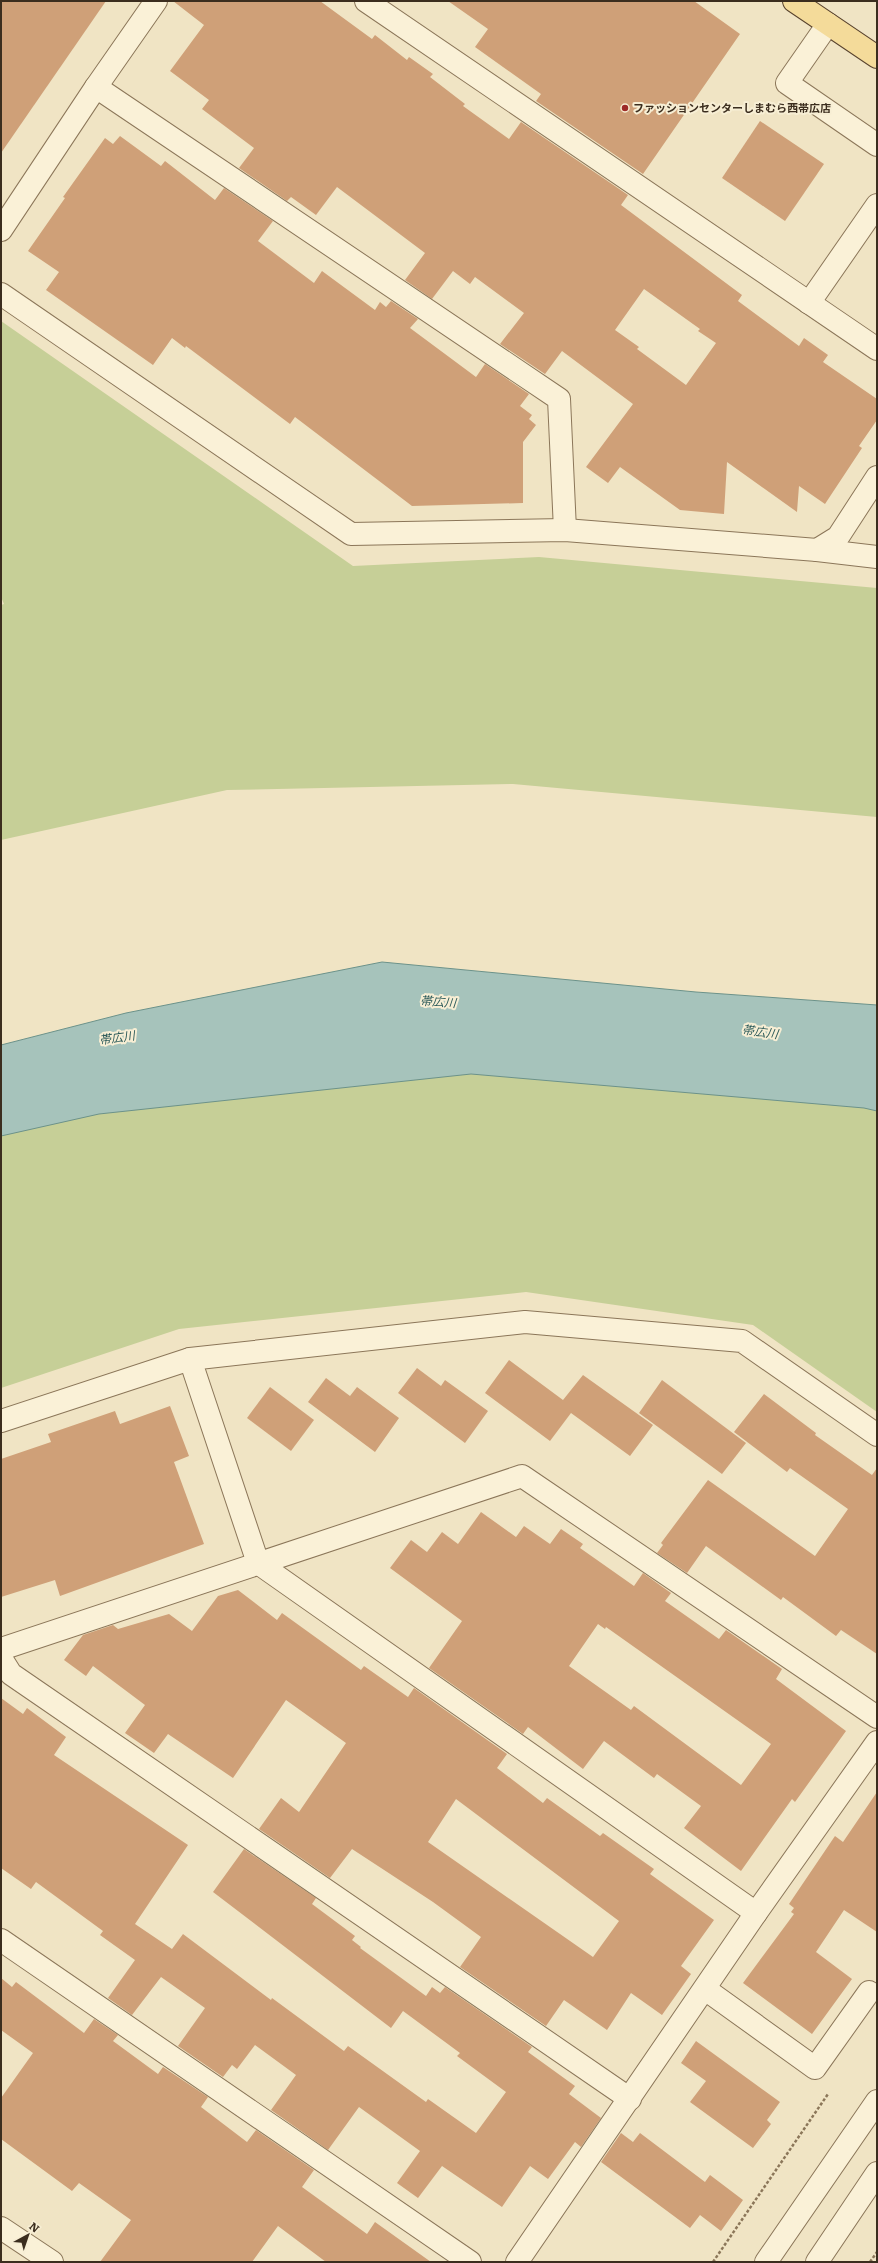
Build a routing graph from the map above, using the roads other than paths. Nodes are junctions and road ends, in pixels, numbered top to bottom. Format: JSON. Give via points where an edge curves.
{"nodes":[{"id":1,"x":156,"y":1,"type":"edge"},
{"id":2,"x":366,"y":1,"type":"edge"},
{"id":3,"x":794,"y":1,"type":"edge"},
{"id":4,"x":828,"y":24,"type":"junction"},
{"id":5,"x":877,"y":57,"type":"edge"},
{"id":6,"x":96,"y":87,"type":"junction"},
{"id":7,"x":877,"y":145,"type":"edge"},
{"id":8,"x":877,"y":205,"type":"edge"},
{"id":9,"x":1,"y":230,"type":"edge"},
{"id":10,"x":1,"y":294,"type":"edge"},
{"id":11,"x":809,"y":303,"type":"junction"},
{"id":12,"x":877,"y":349,"type":"edge"},
{"id":13,"x":877,"y":477,"type":"edge"},
{"id":14,"x":565,"y":530,"type":"junction"},
{"id":15,"x":817,"y":550,"type":"junction"},
{"id":16,"x":877,"y":557,"type":"edge"},
{"id":17,"x":190,"y":1359,"type":"junction"},
{"id":18,"x":1,"y":1421,"type":"edge"},
{"id":19,"x":877,"y":1435,"type":"edge"},
{"id":20,"x":258,"y":1563,"type":"junction"},
{"id":21,"x":1,"y":1649,"type":"edge"},
{"id":22,"x":1,"y":1658,"type":"edge"},
{"id":23,"x":877,"y":1717,"type":"edge"},
{"id":24,"x":877,"y":1742,"type":"edge"},
{"id":25,"x":756,"y":1913,"type":"junction"},
{"id":26,"x":1,"y":1940,"type":"edge"},
{"id":27,"x":704,"y":1989,"type":"junction"},
{"id":28,"x":869,"y":1992,"type":"dead end"},
{"id":29,"x":630,"y":2098,"type":"junction"},
{"id":30,"x":877,"y":2101,"type":"edge"},
{"id":31,"x":877,"y":2173,"type":"edge"},
{"id":32,"x":1,"y":2228,"type":"edge"},
{"id":33,"x":52,"y":2262,"type":"edge"},
{"id":34,"x":470,"y":2262,"type":"edge"},
{"id":35,"x":517,"y":2262,"type":"edge"},
{"id":36,"x":766,"y":2262,"type":"edge"},
{"id":37,"x":817,"y":2262,"type":"edge"}],
"edges":[{"from":1,"to":6,"type":"street"},
{"from":2,"to":11,"type":"street"},
{"from":3,"to":4,"type":"main road"},
{"from":4,"to":5,"type":"main road"},
{"from":4,"to":7,"type":"street","via":[[787,83]]},
{"from":6,"to":9,"type":"street"},
{"from":6,"to":14,"type":"street","via":[[559,399]]},
{"from":8,"to":11,"type":"street"},
{"from":10,"to":14,"type":"street","via":[[351,534]]},
{"from":11,"to":12,"type":"street"},
{"from":13,"to":15,"type":"street","via":[[838,537]]},
{"from":14,"to":15,"type":"street"},
{"from":15,"to":16,"type":"street"},
{"from":17,"to":18,"type":"street"},
{"from":17,"to":19,"type":"street","via":[[525,1322],[742,1341]]},
{"from":17,"to":20,"type":"street"},
{"from":20,"to":21,"type":"street"},
{"from":20,"to":23,"type":"street","via":[[522,1476]]},
{"from":20,"to":25,"type":"street"},
{"from":22,"to":29,"type":"street","via":[[11,1674]]},
{"from":24,"to":25,"type":"street"},
{"from":25,"to":27,"type":"street"},
{"from":26,"to":34,"type":"street"},
{"from":27,"to":28,"type":"street","via":[[815,2068]]},
{"from":27,"to":29,"type":"street"},
{"from":29,"to":35,"type":"street"},
{"from":30,"to":36,"type":"street"},
{"from":31,"to":37,"type":"street"},
{"from":32,"to":33,"type":"street"}]}
